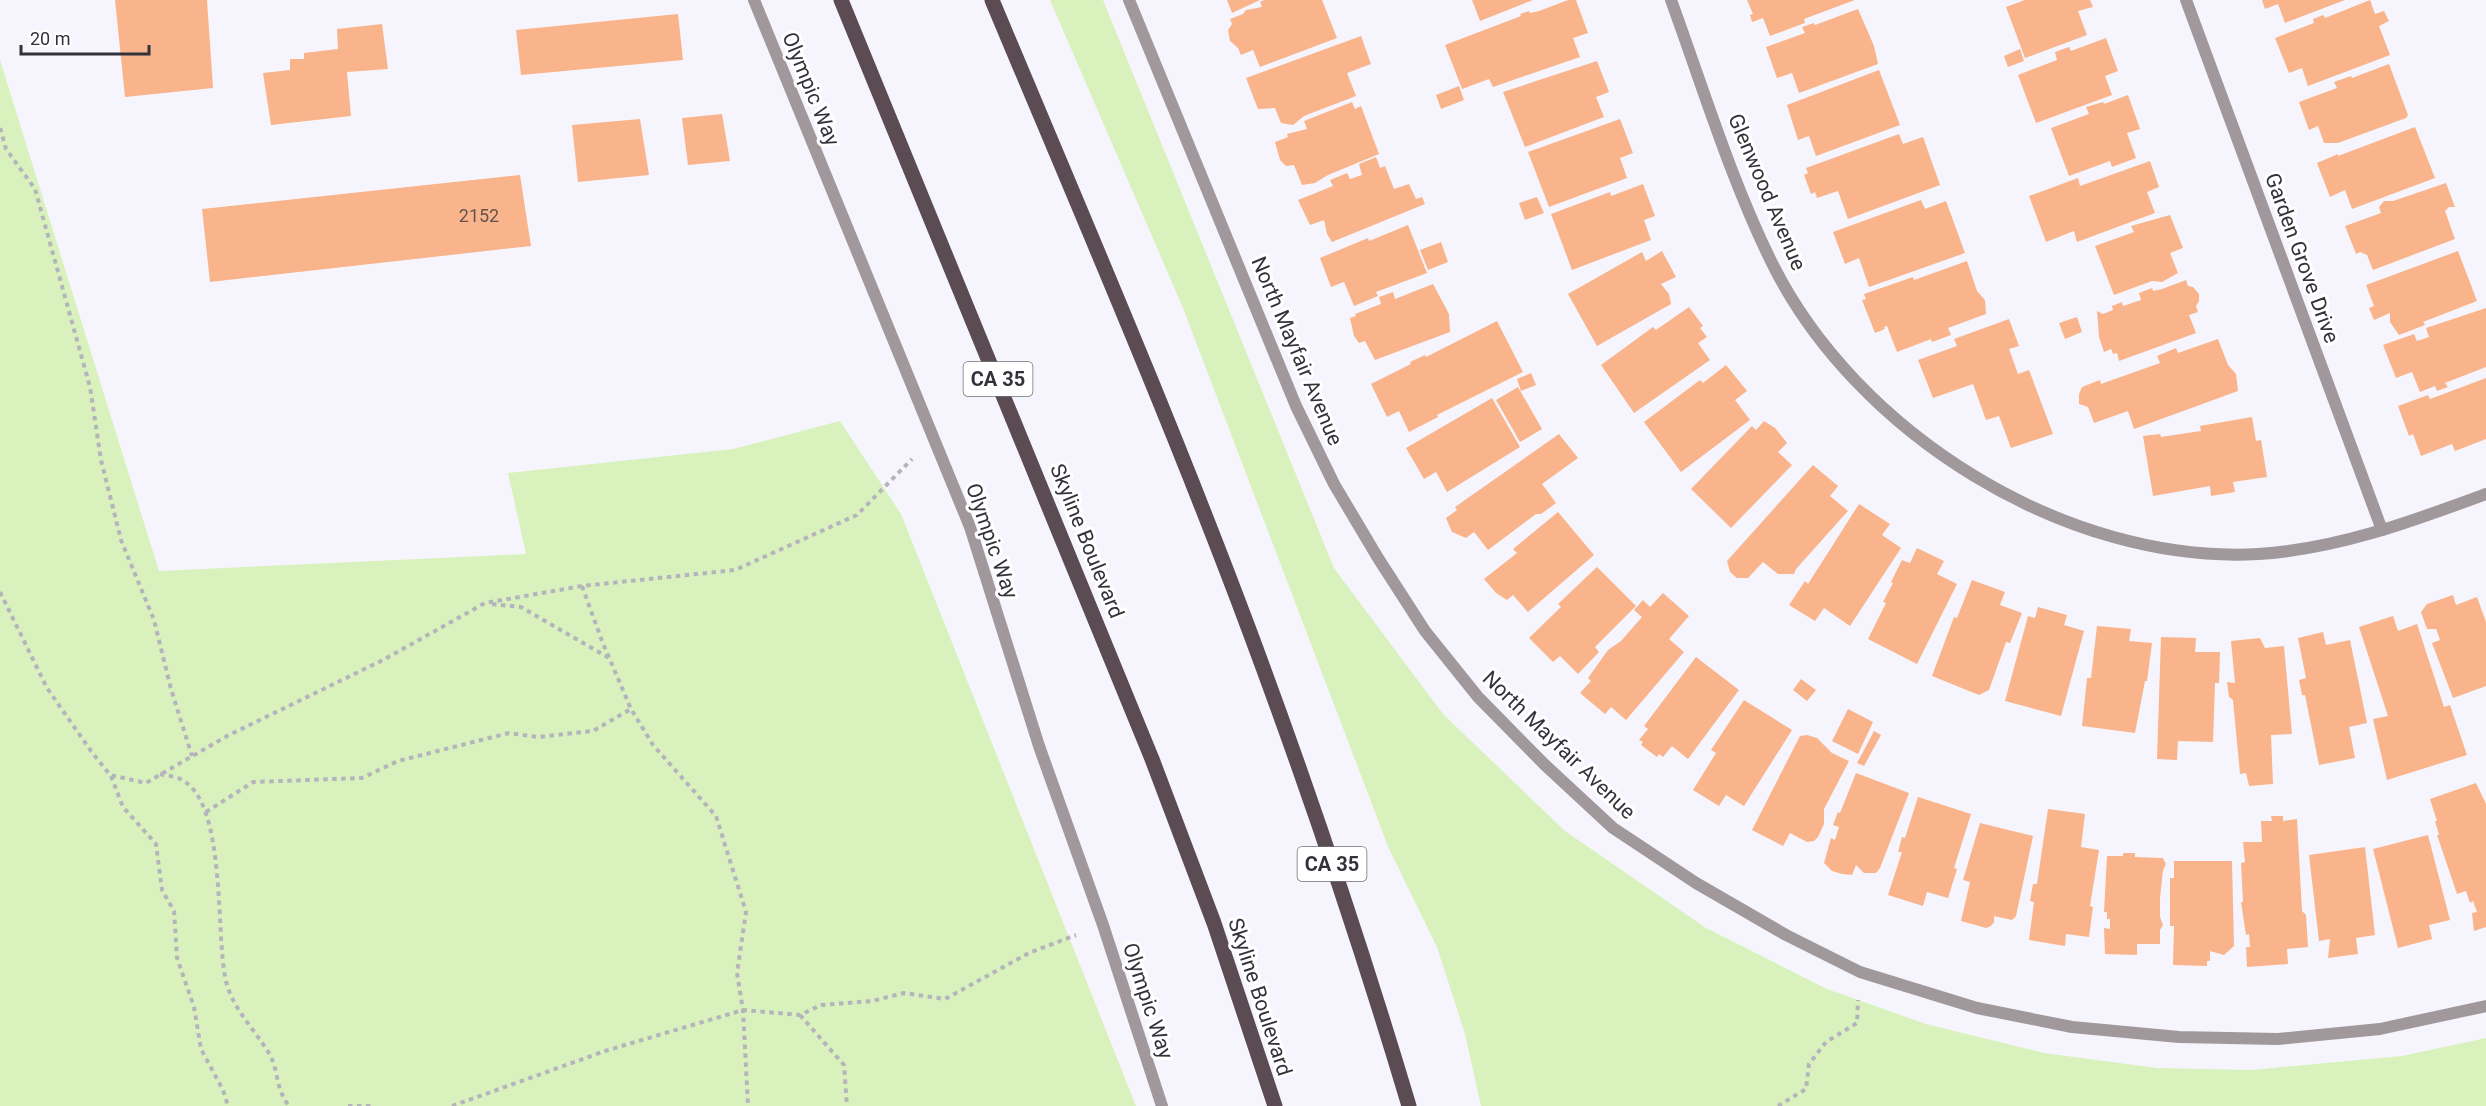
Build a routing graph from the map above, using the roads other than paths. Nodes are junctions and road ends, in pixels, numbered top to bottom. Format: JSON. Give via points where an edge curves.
{"nodes":[{"id":1,"x":754,"y":0,"type":"edge"},
{"id":2,"x":841,"y":0,"type":"edge"},
{"id":3,"x":992,"y":0,"type":"edge"},
{"id":4,"x":1129,"y":0,"type":"edge"},
{"id":5,"x":1671,"y":0,"type":"edge"},
{"id":6,"x":2186,"y":0,"type":"edge"},
{"id":7,"x":2486,"y":494,"type":"edge"},
{"id":8,"x":2382,"y":530,"type":"junction"},
{"id":9,"x":2486,"y":1006,"type":"edge"},
{"id":10,"x":1380,"y":1011,"type":"junction"},
{"id":11,"x":1256,"y":1048,"type":"junction"},
{"id":12,"x":1162,"y":1106,"type":"edge"},
{"id":13,"x":1268,"y":1106,"type":"edge"},
{"id":14,"x":1275,"y":1106,"type":"edge"},
{"id":15,"x":1409,"y":1106,"type":"edge"},
{"id":16,"x":1418,"y":1106,"type":"edge"}],
"edges":[{"from":1,"to":12,"type":"street","name":"Olympic Way","via":[[970,527],[1039,746]]},
{"from":2,"to":11,"type":"main road","name":"Skyline Boulevard","number":"CA 35","via":[[1152,759]]},
{"from":3,"to":10,"type":"main road","number":"CA 35","via":[[1247,624]]},
{"from":4,"to":9,"type":"street","name":"North Mayfair Avenue","via":[[1296,406],[1334,484],[1425,631],[1478,697],[1613,828],[1696,883],[1860,972],[1977,1008],[2072,1027],[2179,1037],[2278,1039],[2380,1029]]},
{"from":5,"to":8,"type":"street","name":"Glenwood Avenue","via":[[1772,263],[1811,327],[1854,379],[1900,423],[2005,494],[2064,520],[2131,541],[2198,553],[2259,554],[2318,547]]},
{"from":6,"to":8,"type":"street","name":"Garden Grove Drive"},
{"from":7,"to":8,"type":"street","name":"Glenwood Avenue"},
{"from":10,"to":15,"type":"main road","number":"CA 35"},
{"from":10,"to":16,"type":"main road"},
{"from":11,"to":13,"type":"main road"},
{"from":11,"to":14,"type":"main road","name":"Skyline Boulevard","number":"CA 35"}]}
